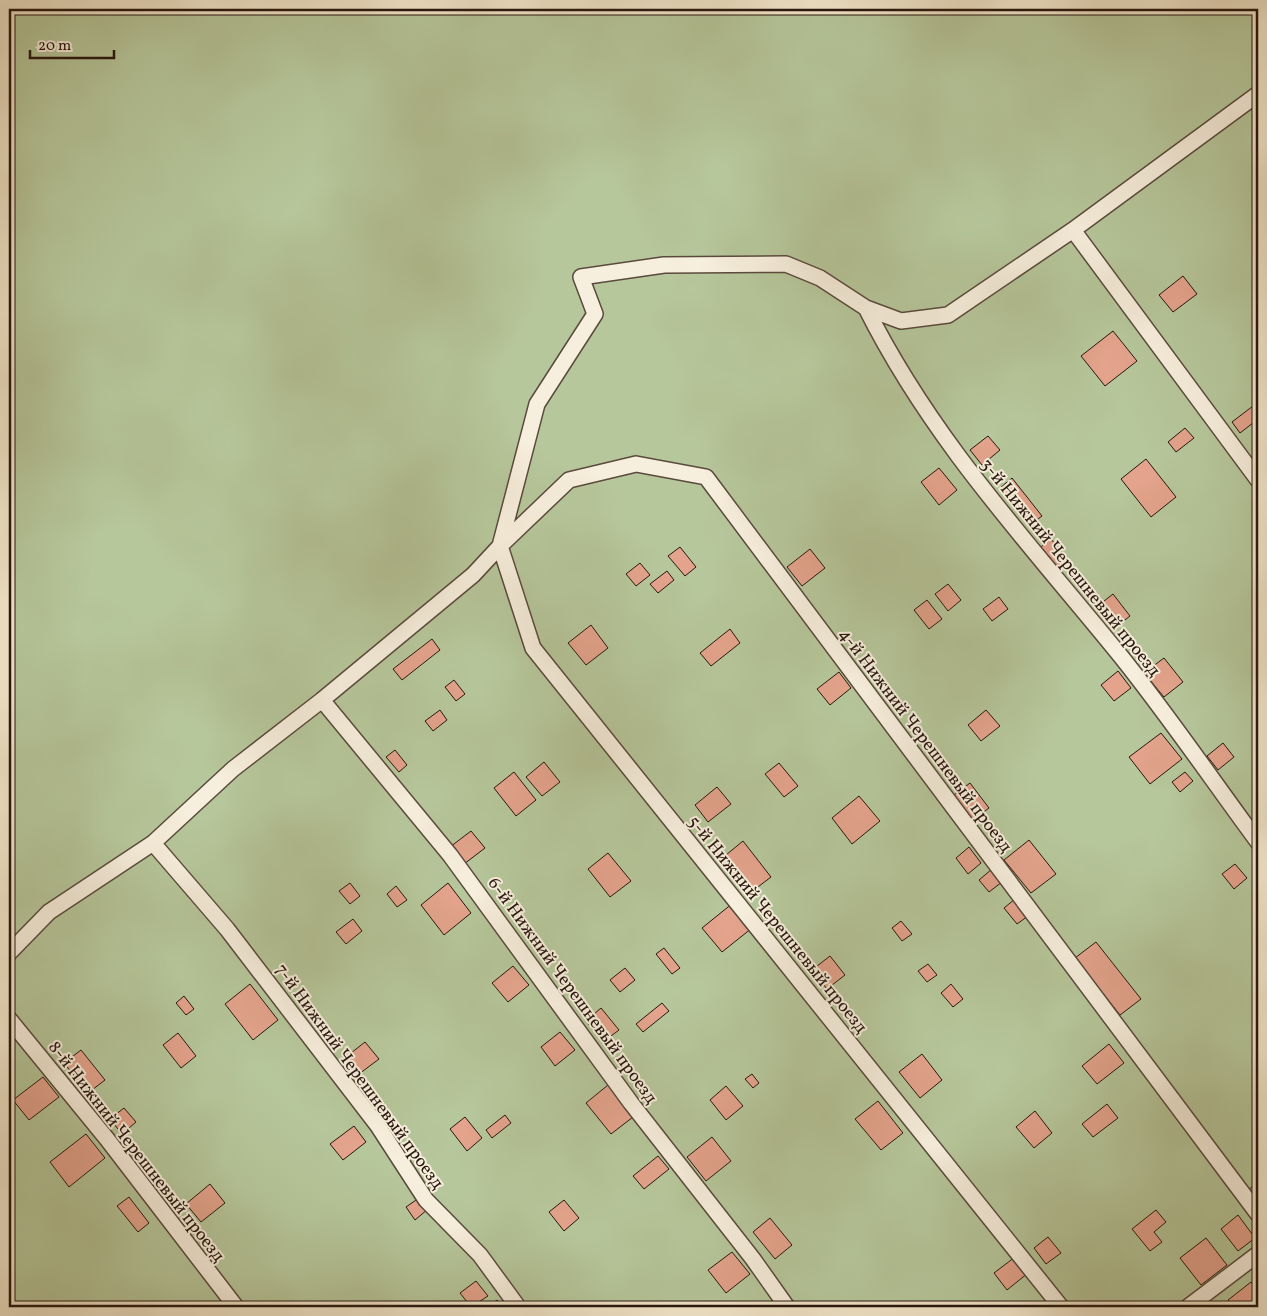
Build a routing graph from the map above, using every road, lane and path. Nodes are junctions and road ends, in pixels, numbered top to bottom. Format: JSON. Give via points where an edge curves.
{"nodes":[{"id":1,"x":1258,"y":94,"type":"edge"},
{"id":2,"x":1073,"y":230,"type":"junction"},
{"id":3,"x":866,"y":308,"type":"junction"},
{"id":4,"x":1258,"y":480,"type":"edge"},
{"id":5,"x":500,"y":546,"type":"junction"},
{"id":6,"x":322,"y":700,"type":"junction"},
{"id":7,"x":1258,"y":842,"type":"edge"},
{"id":8,"x":153,"y":843,"type":"junction"},
{"id":9,"x":9,"y":952,"type":"edge"},
{"id":10,"x":9,"y":1018,"type":"edge"},
{"id":11,"x":1258,"y":1214,"type":"edge"},
{"id":12,"x":1258,"y":1254,"type":"edge"},
{"id":13,"x":236,"y":1307,"type":"edge"},
{"id":14,"x":518,"y":1307,"type":"edge"},
{"id":15,"x":787,"y":1307,"type":"edge"},
{"id":16,"x":1061,"y":1307,"type":"edge"},
{"id":17,"x":1188,"y":1307,"type":"edge"}],
"edges":[{"from":1,"to":2,"type":"lane"},
{"from":2,"to":3,"type":"lane","via":[[948,315],[901,321]]},
{"from":2,"to":4,"type":"lane"},
{"from":3,"to":5,"type":"lane","via":[[820,278],[786,264],[664,265],[580,277],[595,314],[537,404]]},
{"from":3,"to":7,"type":"lane","name":"3-й Нижний Черешневый проезд","via":[[931,421],[1013,528],[1123,660]]},
{"from":5,"to":6,"type":"lane","name":"4-й Нижний Черешневый проезд","via":[[473,575]]},
{"from":5,"to":11,"type":"lane","name":"4-й Нижний Черешневый проезд","via":[[569,480],[636,464],[706,477]]},
{"from":5,"to":16,"type":"lane","name":"5-й Нижний Черешневый проезд","via":[[533,648]]},
{"from":6,"to":8,"type":"lane","name":"4-й Нижний Черешневый проезд","via":[[233,769]]},
{"from":6,"to":15,"type":"lane","name":"6-й Нижний Черешневый проезд","via":[[450,855],[631,1103]]},
{"from":8,"to":9,"type":"lane","name":"4-й Нижний Черешневый проезд","via":[[49,912]]},
{"from":8,"to":14,"type":"lane","name":"7-й Нижний Черешневый проезд","via":[[239,944],[378,1126],[426,1200],[480,1255]]},
{"from":10,"to":13,"type":"lane","name":"8-й Нижний Черешневый проезд"},
{"from":12,"to":17,"type":"lane"}]}
